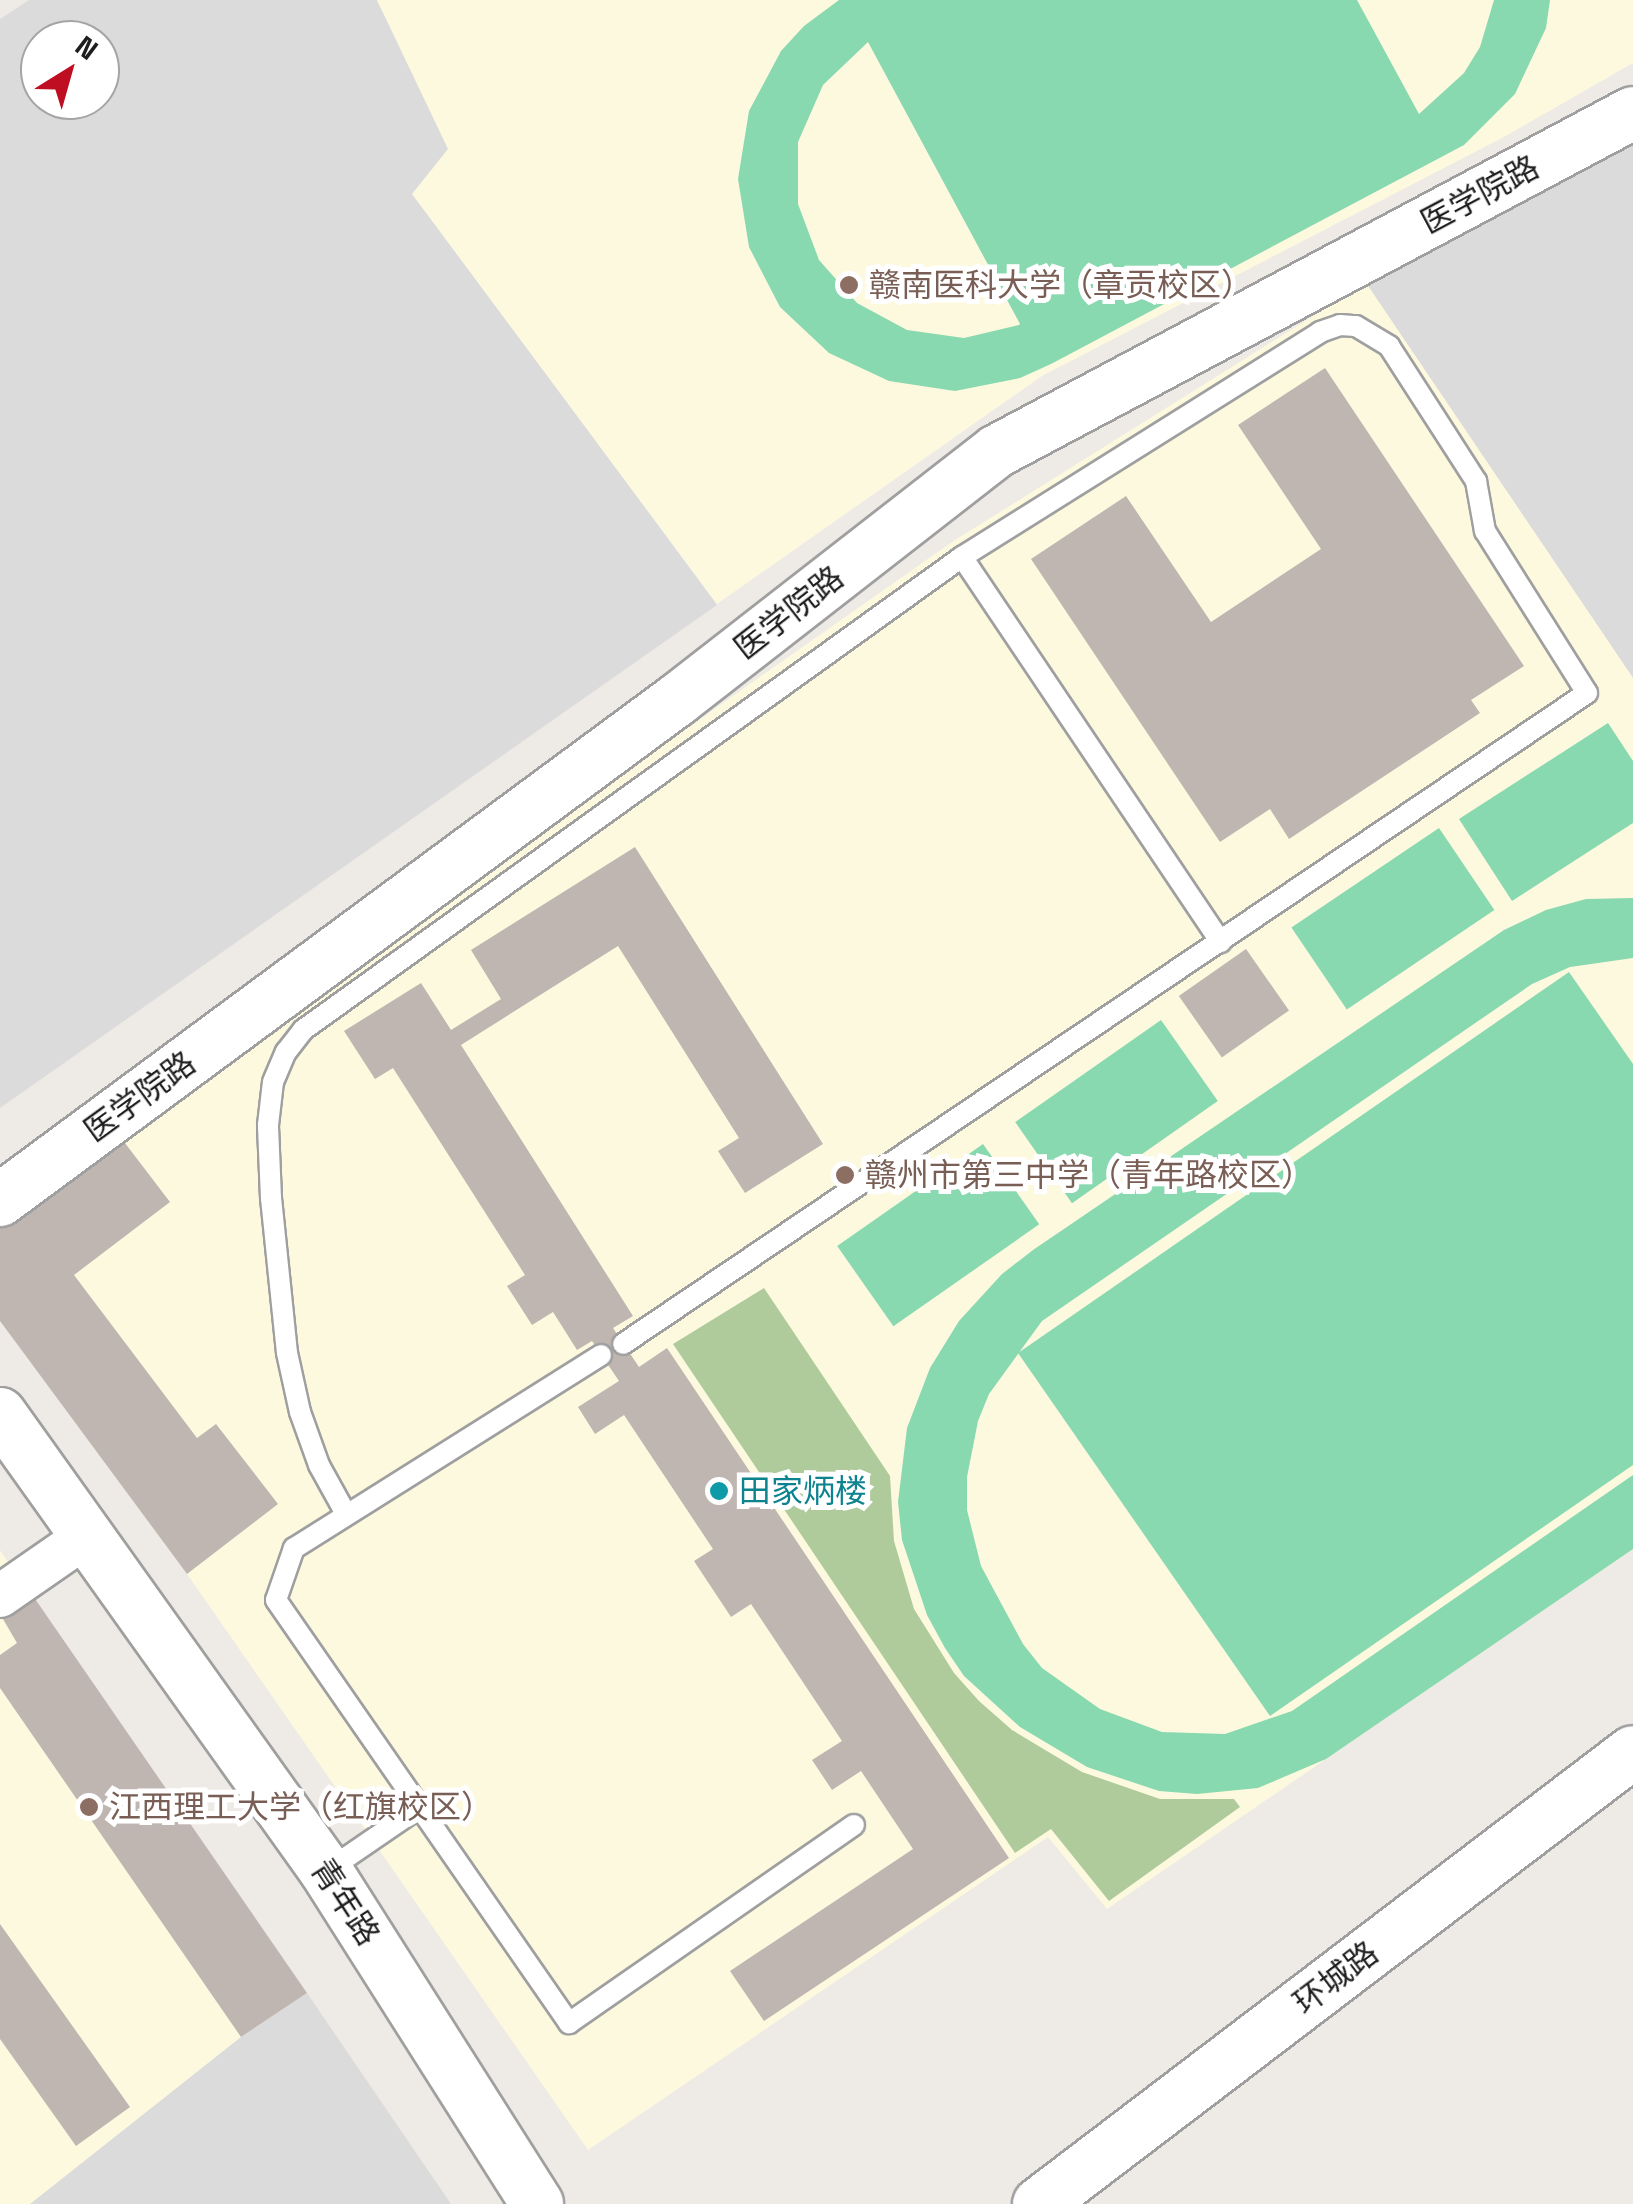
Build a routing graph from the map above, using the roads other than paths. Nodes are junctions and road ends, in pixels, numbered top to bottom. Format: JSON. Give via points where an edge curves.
{"nodes":[{"id":1,"x":1633,"y":113,"type":"edge"},
{"id":2,"x":962,"y":558,"type":"junction"},
{"id":3,"x":1221,"y":942,"type":"junction"},
{"id":4,"x":0,"y":1200,"type":"edge"},
{"id":5,"x":623,"y":1344,"type":"dead end"},
{"id":6,"x":601,"y":1355,"type":"dead end"},
{"id":7,"x":0,"y":1414,"type":"edge"},
{"id":8,"x":346,"y":1514,"type":"junction"},
{"id":9,"x":88,"y":1534,"type":"junction"},
{"id":10,"x":0,"y":1596,"type":"edge"},
{"id":11,"x":1633,"y":1752,"type":"edge"},
{"id":12,"x":417,"y":1809,"type":"junction"},
{"id":13,"x":854,"y":1825,"type":"dead end"},
{"id":14,"x":326,"y":1871,"type":"junction"},
{"id":15,"x":537,"y":2204,"type":"edge"},
{"id":16,"x":1039,"y":2204,"type":"edge"}],
"edges":[{"from":1,"to":4,"type":"street","name":"医学院路","via":[[997,451],[677,700]]},
{"from":2,"to":3,"type":"lane"},
{"from":2,"to":3,"type":"lane","via":[[1320,332],[1356,326],[1389,346],[1404,366],[1476,480],[1484,531],[1587,694]]},
{"from":2,"to":8,"type":"lane","via":[[320,1014],[286,1052],[273,1082],[268,1126],[288,1352],[312,1448]]},
{"from":3,"to":5,"type":"lane"},
{"from":6,"to":8,"type":"lane"},
{"from":7,"to":9,"type":"street","name":"青年路"},
{"from":8,"to":12,"type":"lane","via":[[294,1548],[276,1600]]},
{"from":9,"to":10,"type":"street"},
{"from":9,"to":14,"type":"street","name":"青年路"},
{"from":11,"to":16,"type":"street","name":"环城路"},
{"from":12,"to":13,"type":"lane","via":[[569,2023]]},
{"from":12,"to":14,"type":"lane"},
{"from":14,"to":15,"type":"street","name":"青年路"}]}
